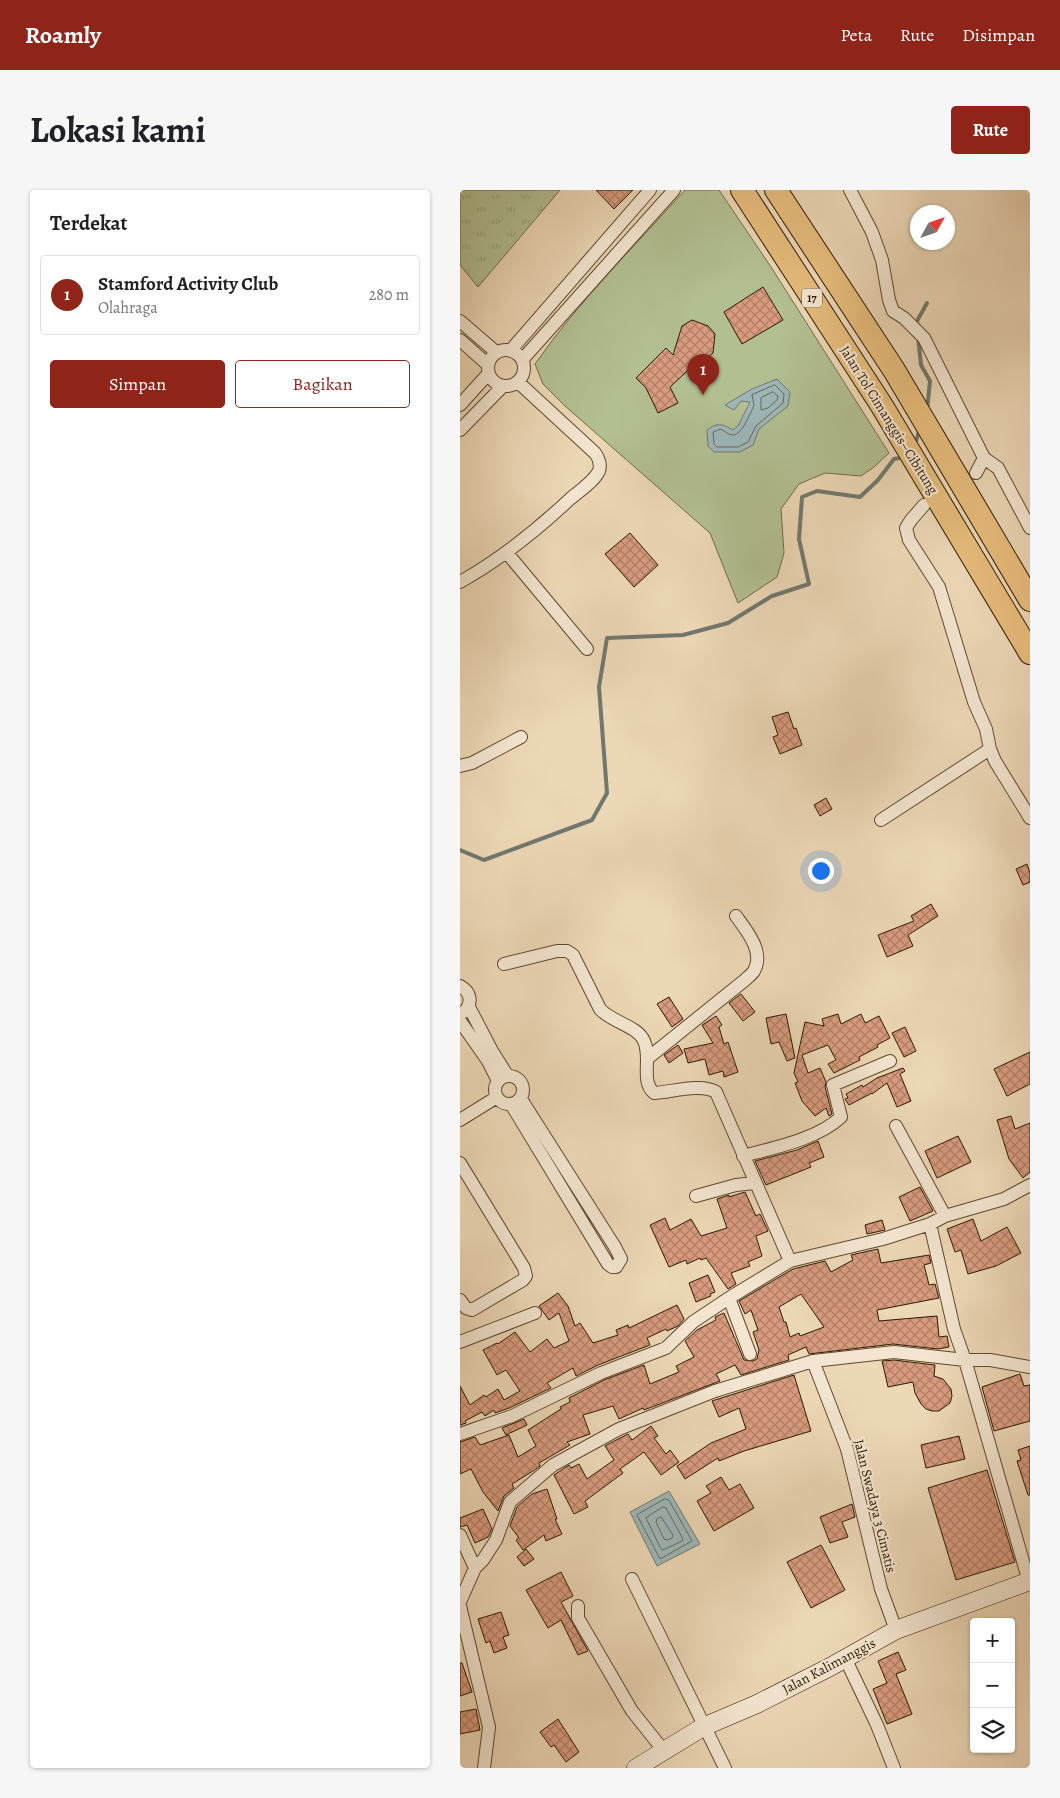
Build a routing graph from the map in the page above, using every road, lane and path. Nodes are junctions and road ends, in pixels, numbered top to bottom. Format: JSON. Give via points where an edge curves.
{"nodes":[{"id":1,"x":650,"y":190,"type":"edge"},
{"id":2,"x":674,"y":190,"type":"edge"},
{"id":3,"x":742,"y":190,"type":"edge"},
{"id":4,"x":776,"y":190,"type":"edge"},
{"id":5,"x":850,"y":190,"type":"edge"},
{"id":6,"x":460,"y":321,"type":"edge"},
{"id":7,"x":460,"y":340,"type":"edge"},
{"id":8,"x":511,"y":350,"type":"junction"},
{"id":9,"x":496,"y":352,"type":"junction"},
{"id":10,"x":522,"y":360,"type":"junction"},
{"id":11,"x":488,"y":369,"type":"junction"},
{"id":12,"x":518,"y":382,"type":"junction"},
{"id":13,"x":502,"y":387,"type":"junction"},
{"id":14,"x":460,"y":405,"type":"edge"},
{"id":15,"x":460,"y":430,"type":"edge"},
{"id":16,"x":984,"y":458,"type":"junction"},
{"id":17,"x":976,"y":473,"type":"dead end"},
{"id":18,"x":924,"y":505,"type":"dead end"},
{"id":19,"x":1030,"y":528,"type":"edge"},
{"id":20,"x":507,"y":553,"type":"junction"},
{"id":21,"x":460,"y":582,"type":"edge"},
{"id":22,"x":1030,"y":600,"type":"edge"},
{"id":23,"x":587,"y":649,"type":"dead end"},
{"id":24,"x":1030,"y":654,"type":"edge"},
{"id":25,"x":521,"y":737,"type":"dead end"},
{"id":26,"x":990,"y":749,"type":"junction"},
{"id":27,"x":460,"y":766,"type":"edge"},
{"id":28,"x":1030,"y":818,"type":"edge"},
{"id":29,"x":881,"y":820,"type":"dead end"},
{"id":30,"x":736,"y":916,"type":"dead end"},
{"id":31,"x":504,"y":964,"type":"dead end"},
{"id":32,"x":460,"y":986,"type":"edge"},
{"id":33,"x":464,"y":1011,"type":"edge"},
{"id":34,"x":460,"y":1021,"type":"edge"},
{"id":35,"x":648,"y":1058,"type":"junction"},
{"id":36,"x":890,"y":1061,"type":"dead end"},
{"id":37,"x":503,"y":1078,"type":"junction"},
{"id":38,"x":497,"y":1097,"type":"junction"},
{"id":39,"x":516,"y":1102,"type":"junction"},
{"id":40,"x":460,"y":1120,"type":"edge"},
{"id":41,"x":896,"y":1126,"type":"dead end"},
{"id":42,"x":743,"y":1156,"type":"junction"},
{"id":43,"x":460,"y":1163,"type":"edge"},
{"id":44,"x":755,"y":1183,"type":"junction"},
{"id":45,"x":1030,"y":1184,"type":"edge"},
{"id":46,"x":696,"y":1196,"type":"dead end"},
{"id":47,"x":946,"y":1216,"type":"junction"},
{"id":48,"x":930,"y":1224,"type":"junction"},
{"id":49,"x":790,"y":1261,"type":"junction"},
{"id":50,"x":729,"y":1298,"type":"junction"},
{"id":51,"x":460,"y":1300,"type":"edge"},
{"id":52,"x":534,"y":1313,"type":"dead end"},
{"id":53,"x":460,"y":1342,"type":"edge"},
{"id":54,"x":750,"y":1354,"type":"dead end"},
{"id":55,"x":965,"y":1360,"type":"junction"},
{"id":56,"x":813,"y":1361,"type":"junction"},
{"id":57,"x":1030,"y":1367,"type":"edge"},
{"id":58,"x":460,"y":1434,"type":"edge"},
{"id":59,"x":460,"y":1535,"type":"edge"},
{"id":60,"x":475,"y":1568,"type":"junction"},
{"id":61,"x":632,"y":1579,"type":"dead end"},
{"id":62,"x":1030,"y":1581,"type":"edge"},
{"id":63,"x":460,"y":1602,"type":"edge"},
{"id":64,"x":460,"y":1606,"type":"edge"},
{"id":65,"x":578,"y":1606,"type":"dead end"},
{"id":66,"x":896,"y":1630,"type":"junction"},
{"id":67,"x":845,"y":1658,"type":"junction"},
{"id":68,"x":703,"y":1728,"type":"junction"},
{"id":69,"x":664,"y":1751,"type":"junction"},
{"id":70,"x":643,"y":1766,"type":"edge"},
{"id":71,"x":484,"y":1768,"type":"edge"},
{"id":72,"x":724,"y":1768,"type":"edge"},
{"id":73,"x":894,"y":1768,"type":"edge"}],
"edges":[{"from":1,"to":8,"type":"street"},
{"from":2,"to":10,"type":"street"},
{"from":3,"to":24,"type":"highway","name":"Jalan Tol Cimanggis–Cibitung","number":"17","via":[[927,478]]},
{"from":4,"to":22,"type":"highway","name":"Jalan Tol Cimanggis–Cibitung","number":"17","via":[[894,370]]},
{"from":5,"to":16,"type":"street","via":[[872,232],[882,260],[893,311],[924,338]]},
{"from":6,"to":9,"type":"street"},
{"from":7,"to":11,"type":"street"},
{"from":8,"to":9,"type":"street"},
{"from":8,"to":10,"type":"street"},
{"from":9,"to":11,"type":"street"},
{"from":10,"to":12,"type":"street","via":[[524,372]]},
{"from":11,"to":13,"type":"street","via":[[494,382]]},
{"from":11,"to":14,"type":"street"},
{"from":12,"to":13,"type":"street"},
{"from":12,"to":20,"type":"street","via":[[595,453],[600,470]]},
{"from":13,"to":15,"type":"street"},
{"from":16,"to":17,"type":"street"},
{"from":16,"to":19,"type":"street","via":[[998,468]]},
{"from":18,"to":26,"type":"street","via":[[906,528],[909,540],[939,587]]},
{"from":20,"to":21,"type":"street"},
{"from":20,"to":23,"type":"street"},
{"from":25,"to":27,"type":"street"},
{"from":26,"to":28,"type":"street"},
{"from":26,"to":29,"type":"street"},
{"from":30,"to":35,"type":"street","via":[[753,942],[757,957],[754,971]]},
{"from":31,"to":35,"type":"street","via":[[567,951],[573,955],[605,1015],[640,1033]]},
{"from":32,"to":33,"type":"street","via":[[470,996]]},
{"from":33,"to":37,"type":"street","via":[[492,1051]]},
{"from":34,"to":37,"type":"street"},
{"from":35,"to":42,"type":"street","via":[[646,1082],[654,1093],[701,1088],[716,1092]]},
{"from":36,"to":42,"type":"street","via":[[833,1085],[841,1117],[833,1124],[792,1143]]},
{"from":37,"to":38,"type":"street","via":[[495,1092]]},
{"from":37,"to":39,"type":"street","via":[[518,1078],[522,1083],[524,1088]]},
{"from":38,"to":39,"type":"street","via":[[505,1104]]},
{"from":38,"to":40,"type":"street"},
{"from":39,"to":39,"type":"street","via":[[615,1246],[620,1260],[616,1267],[608,1264]]},
{"from":41,"to":47,"type":"street"},
{"from":42,"to":44,"type":"street"},
{"from":43,"to":51,"type":"street","via":[[526,1276],[472,1310]]},
{"from":44,"to":46,"type":"street"},
{"from":44,"to":49,"type":"street"},
{"from":45,"to":47,"type":"street","via":[[1004,1199]]},
{"from":47,"to":48,"type":"street"},
{"from":48,"to":49,"type":"street"},
{"from":48,"to":55,"type":"street","via":[[954,1329]]},
{"from":49,"to":50,"type":"street"},
{"from":50,"to":54,"type":"street"},
{"from":50,"to":58,"type":"street","via":[[694,1322],[666,1348],[601,1373],[512,1416]]},
{"from":52,"to":53,"type":"street"},
{"from":55,"to":56,"type":"street","via":[[894,1352]]},
{"from":55,"to":57,"type":"street","via":[[990,1360]]},
{"from":55,"to":62,"type":"street"},
{"from":56,"to":60,"type":"street","via":[[715,1391],[628,1425],[553,1466],[510,1502],[496,1540]]},
{"from":56,"to":66,"type":"street","name":"Jalan Swadaya 3 Cimatis","via":[[847,1449],[881,1590]]},
{"from":59,"to":60,"type":"street"},
{"from":60,"to":63,"type":"street"},
{"from":61,"to":68,"type":"street"},
{"from":62,"to":66,"type":"main road","name":"Jalan Kalimanggis"},
{"from":64,"to":71,"type":"street","via":[[489,1727]]},
{"from":65,"to":69,"type":"street","via":[[578,1618],[632,1710]]},
{"from":66,"to":67,"type":"main road","name":"Jalan Kalimanggis"},
{"from":67,"to":68,"type":"main road","name":"Jalan Kalimanggis"},
{"from":67,"to":73,"type":"street"},
{"from":68,"to":69,"type":"main road","name":"Jalan Kalimanggis"},
{"from":68,"to":72,"type":"street"},
{"from":69,"to":70,"type":"main road","name":"Jalan Kalimanggis"}]}
